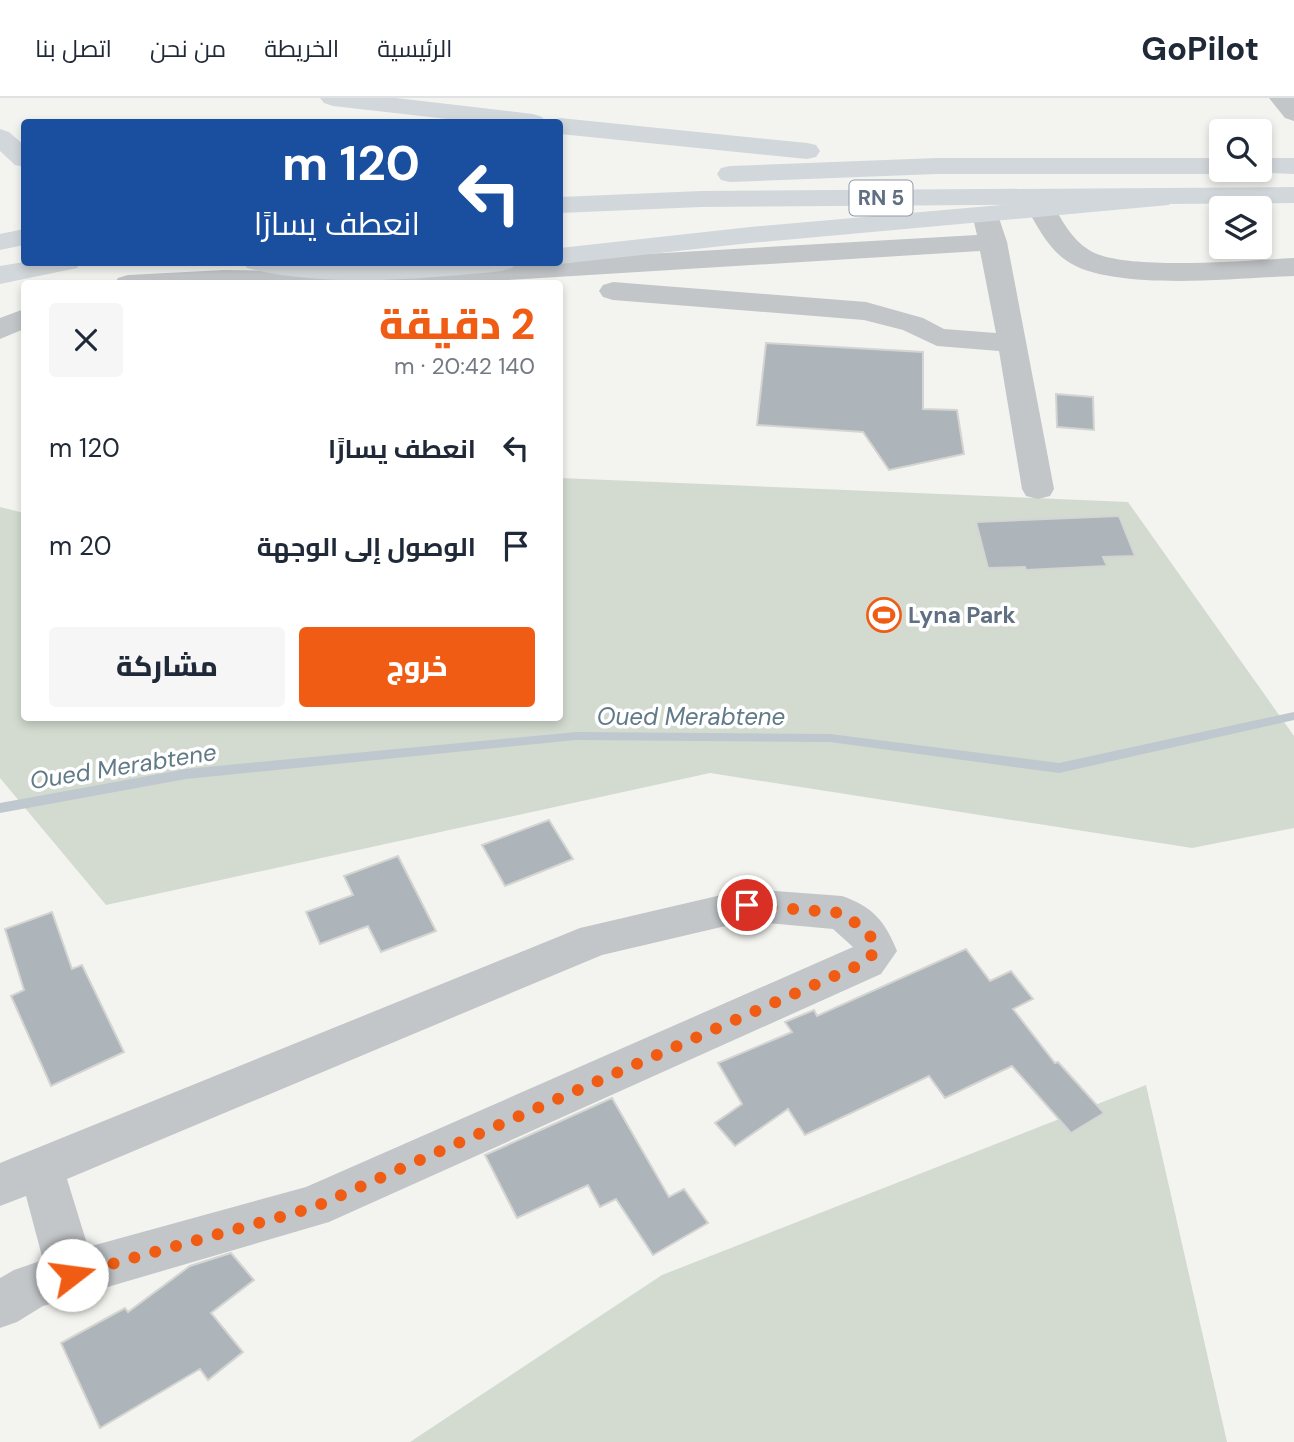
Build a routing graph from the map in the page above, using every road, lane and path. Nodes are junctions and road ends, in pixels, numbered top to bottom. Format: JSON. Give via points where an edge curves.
{"nodes":[{"id":1,"x":333,"y":98,"type":"edge"},
{"id":2,"x":1282,"y":98,"type":"edge"},
{"id":3,"x":1294,"y":113,"type":"edge"},
{"id":4,"x":508,"y":119,"type":"edge"},
{"id":5,"x":563,"y":126,"type":"edge"},
{"id":6,"x":0,"y":137,"type":"edge"},
{"id":7,"x":21,"y":156,"type":"edge"},
{"id":8,"x":937,"y":166,"type":"junction"},
{"id":9,"x":1209,"y":166,"type":"edge"},
{"id":10,"x":1272,"y":166,"type":"edge"},
{"id":11,"x":1294,"y":166,"type":"edge"},
{"id":12,"x":563,"y":181,"type":"edge"},
{"id":13,"x":1203,"y":195,"type":"junction"},
{"id":14,"x":1294,"y":195,"type":"edge"},
{"id":15,"x":563,"y":205,"type":"edge"},
{"id":16,"x":1042,"y":210,"type":"junction"},
{"id":17,"x":990,"y":229,"type":"junction"},
{"id":18,"x":21,"y":238,"type":"edge"},
{"id":19,"x":0,"y":242,"type":"edge"},
{"id":20,"x":563,"y":256,"type":"edge"},
{"id":21,"x":563,"y":263,"type":"edge"},
{"id":22,"x":46,"y":266,"type":"edge"},
{"id":23,"x":286,"y":266,"type":"edge"},
{"id":24,"x":448,"y":266,"type":"edge"},
{"id":25,"x":528,"y":266,"type":"edge"},
{"id":26,"x":1294,"y":268,"type":"edge"},
{"id":27,"x":0,"y":275,"type":"edge"},
{"id":28,"x":205,"y":280,"type":"edge"},
{"id":29,"x":282,"y":280,"type":"edge"},
{"id":30,"x":353,"y":280,"type":"edge"},
{"id":31,"x":613,"y":291,"type":"dead end"},
{"id":32,"x":21,"y":320,"type":"edge"},
{"id":33,"x":0,"y":330,"type":"edge"},
{"id":34,"x":1013,"y":343,"type":"junction"},
{"id":35,"x":1038,"y":489,"type":"dead end"},
{"id":36,"x":20,"y":1177,"type":"edge"},
{"id":37,"x":72,"y":1275,"type":"junction"},
{"id":38,"x":0,"y":1305,"type":"edge"}],
"edges":[{"from":1,"to":4,"type":"main road"},
{"from":2,"to":3,"type":"street"},
{"from":5,"to":8,"type":"main road"},
{"from":6,"to":7,"type":"main road"},
{"from":8,"to":9,"type":"main road","number":"RN 5"},
{"from":8,"to":12,"type":"main road","number":"RN 5"},
{"from":10,"to":11,"type":"main road"},
{"from":13,"to":14,"type":"main road","number":"RN 5"},
{"from":13,"to":15,"type":"main road","number":"RN 5"},
{"from":13,"to":16,"type":"main road"},
{"from":16,"to":17,"type":"main road"},
{"from":16,"to":26,"type":"street","via":[[1059,240],[1076,254],[1119,270]]},
{"from":17,"to":20,"type":"main road","via":[[750,235]]},
{"from":17,"to":21,"type":"street"},
{"from":17,"to":34,"type":"street"},
{"from":18,"to":19,"type":"main road"},
{"from":22,"to":27,"type":"main road"},
{"from":23,"to":24,"type":"main road","via":[[368,272]]},
{"from":25,"to":30,"type":"street"},
{"from":28,"to":29,"type":"street"},
{"from":31,"to":34,"type":"street","via":[[866,311],[913,324],[937,337]]},
{"from":32,"to":33,"type":"street"},
{"from":34,"to":35,"type":"street"},
{"from":36,"to":37,"type":"street"},
{"from":36,"to":37,"type":"street","via":[[595,940],[747,905],[842,913],[869,933],[876,950],[866,962],[312,1208]]},
{"from":37,"to":38,"type":"street","via":[[30,1286]]}]}
